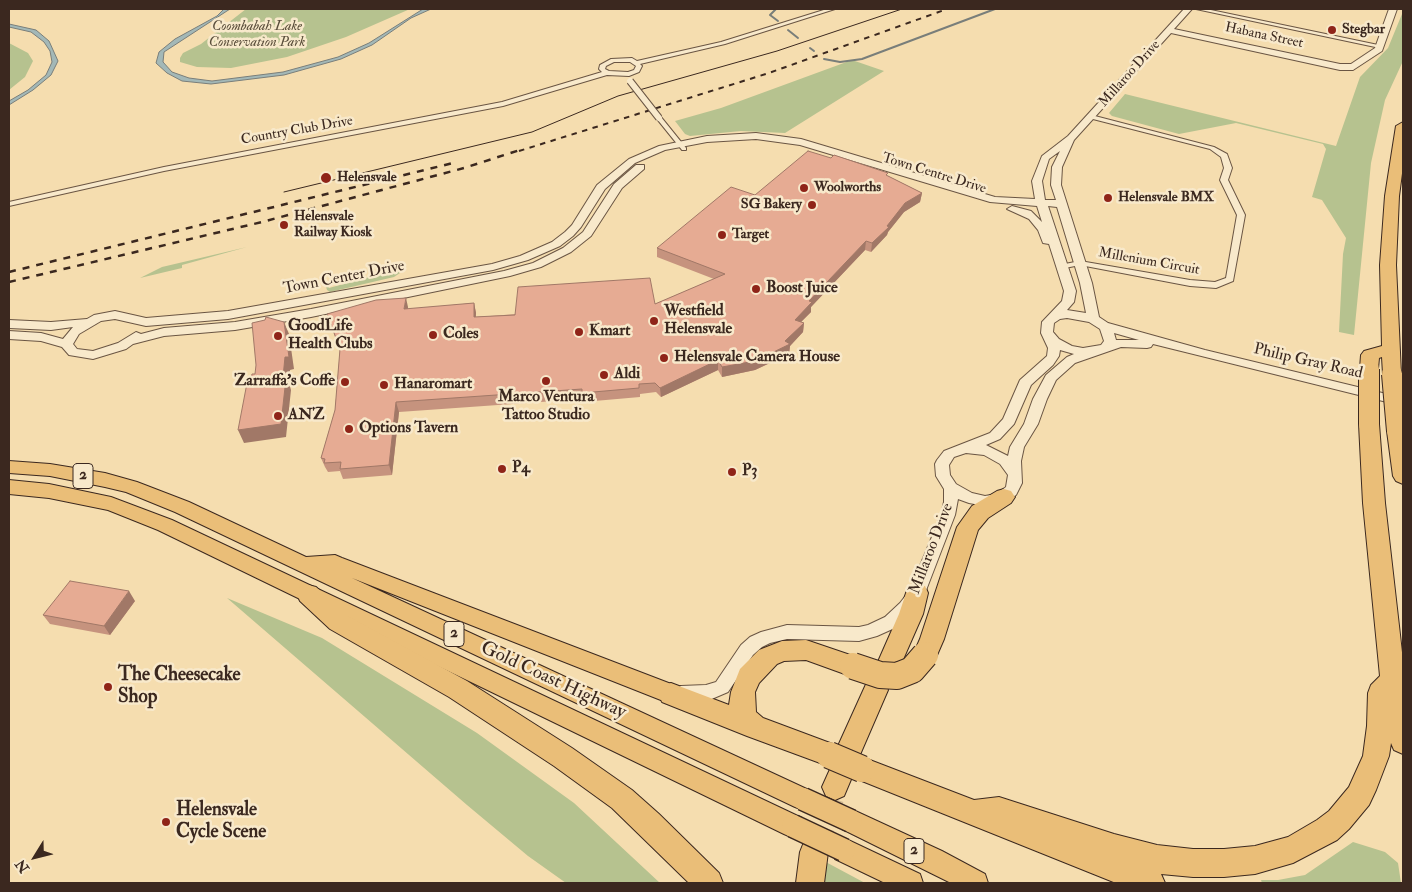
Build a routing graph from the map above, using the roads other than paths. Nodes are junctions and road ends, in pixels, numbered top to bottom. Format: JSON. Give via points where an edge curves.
{"nodes":[{"id":1,"x":832,"y":9,"type":"edge"},
{"id":2,"x":1188,"y":9,"type":"edge"},
{"id":3,"x":1199,"y":9,"type":"edge"},
{"id":4,"x":1393,"y":9,"type":"edge"},
{"id":5,"x":1169,"y":30,"type":"junction"},
{"id":6,"x":1380,"y":46,"type":"junction"},
{"id":7,"x":637,"y":63,"type":"junction"},
{"id":8,"x":606,"y":66,"type":"junction"},
{"id":9,"x":630,"y":78,"type":"junction"},
{"id":10,"x":1091,"y":117,"type":"junction"},
{"id":11,"x":1403,"y":126,"type":"edge"},
{"id":12,"x":1071,"y":138,"type":"junction"},
{"id":13,"x":681,"y":147,"type":"junction"},
{"id":14,"x":919,"y":177,"type":"junction"},
{"id":15,"x":943,"y":191,"type":"junction"},
{"id":16,"x":1039,"y":192,"type":"junction"},
{"id":17,"x":989,"y":199,"type":"junction"},
{"id":18,"x":9,"y":204,"type":"edge"},
{"id":19,"x":1043,"y":207,"type":"junction"},
{"id":20,"x":1063,"y":208,"type":"junction"},
{"id":21,"x":1012,"y":209,"type":"junction"},
{"id":22,"x":556,"y":244,"type":"joint"},
{"id":23,"x":1062,"y":263,"type":"junction"},
{"id":24,"x":1080,"y":263,"type":"junction"},
{"id":25,"x":429,"y":289,"type":"joint"},
{"id":26,"x":310,"y":307,"type":"junction"},
{"id":27,"x":1056,"y":316,"type":"junction"},
{"id":28,"x":134,"y":319,"type":"junction"},
{"id":29,"x":1092,"y":319,"type":"junction"},
{"id":30,"x":90,"y":321,"type":"junction"},
{"id":31,"x":9,"y":324,"type":"edge"},
{"id":32,"x":1104,"y":326,"type":"junction"},
{"id":33,"x":9,"y":335,"type":"edge"},
{"id":34,"x":1049,"y":336,"type":"junction"},
{"id":35,"x":130,"y":342,"type":"junction"},
{"id":36,"x":66,"y":344,"type":"junction"},
{"id":37,"x":1105,"y":348,"type":"junction"},
{"id":38,"x":1391,"y":349,"type":"junction"},
{"id":39,"x":1092,"y":352,"type":"junction"},
{"id":40,"x":1204,"y":354,"type":"junction"},
{"id":41,"x":1403,"y":402,"type":"edge"},
{"id":42,"x":965,"y":448,"type":"junction"},
{"id":43,"x":9,"y":467,"type":"edge"},
{"id":44,"x":1015,"y":475,"type":"junction"},
{"id":45,"x":1403,"y":476,"type":"edge"},
{"id":46,"x":9,"y":487,"type":"edge"},
{"id":47,"x":951,"y":488,"type":"junction"},
{"id":48,"x":1004,"y":497,"type":"junction"},
{"id":49,"x":302,"y":564,"type":"junction"},
{"id":50,"x":917,"y":592,"type":"junction"},
{"id":51,"x":308,"y":594,"type":"junction"},
{"id":52,"x":889,"y":664,"type":"dead end"},
{"id":53,"x":1393,"y":679,"type":"junction"},
{"id":54,"x":876,"y":690,"type":"dead end"},
{"id":55,"x":671,"y":694,"type":"junction"},
{"id":56,"x":756,"y":728,"type":"junction"},
{"id":57,"x":1403,"y":742,"type":"edge"},
{"id":58,"x":840,"y":775,"type":"junction"},
{"id":59,"x":974,"y":813,"type":"junction"},
{"id":60,"x":814,"y":852,"type":"tunnel mouth"},
{"id":61,"x":709,"y":883,"type":"edge"},
{"id":62,"x":810,"y":883,"type":"edge"},
{"id":63,"x":911,"y":883,"type":"edge"},
{"id":64,"x":976,"y":883,"type":"edge"},
{"id":65,"x":1150,"y":883,"type":"edge"}],
"edges":[{"from":1,"to":7,"type":"street","name":"Country Club Drive","via":[[722,43]]},
{"from":2,"to":5,"type":"street","name":"Millaroo Drive"},
{"from":3,"to":6,"type":"street"},
{"from":4,"to":6,"type":"street"},
{"from":5,"to":6,"type":"street","name":"Habana Street","via":[[1340,67],[1353,67]]},
{"from":5,"to":10,"type":"street","name":"Millaroo Drive"},
{"from":7,"to":8,"type":"street","name":"Country Club Drive","via":[[626,59]]},
{"from":7,"to":9,"type":"street","via":[[639,66]]},
{"from":8,"to":9,"type":"street","name":"Country Club Drive"},
{"from":8,"to":18,"type":"street","name":"Country Club Drive","via":[[589,79],[494,106],[201,162]]},
{"from":9,"to":13,"type":"street","name":"Country Club Drive","bridge":true},
{"from":10,"to":12,"type":"street","name":"Millaroo Drive"},
{"from":10,"to":24,"type":"street","name":"Millenium Circuit","via":[[1212,148],[1224,156],[1228,168],[1224,180],[1242,215],[1230,279],[1216,285]]},
{"from":11,"to":38,"type":"highway","via":[[1392,196],[1388,265]]},
{"from":12,"to":16,"type":"street","name":"Millaroo Drive","via":[[1045,158],[1038,180]]},
{"from":12,"to":20,"type":"street","name":"Millaroo Drive","via":[[1057,167],[1056,185]]},
{"from":13,"to":14,"type":"street","name":"Town Centre Drive","via":[[731,137],[780,138]]},
{"from":13,"to":15,"type":"street","name":"Town Centre Drive","via":[[737,141],[791,145]]},
{"from":13,"to":22,"type":"street","name":"Town Centre Drive","via":[[646,154],[623,168],[601,187],[576,227]]},
{"from":13,"to":25,"type":"street","name":"Town Centre Drive","via":[[650,161],[626,177],[612,193],[587,234],[556,256],[506,274]]},
{"from":14,"to":15,"type":"street","via":[[940,186]]},
{"from":14,"to":17,"type":"street","name":"Town Centre Drive"},
{"from":15,"to":21,"type":"street","name":"Town Centre Drive"},
{"from":16,"to":17,"type":"street","via":[[1022,197]]},
{"from":16,"to":19,"type":"street","name":"Millaroo Drive"},
{"from":17,"to":19,"type":"street","name":"Town Centre Drive"},
{"from":19,"to":20,"type":"street","name":"Town Centre Drive"},
{"from":19,"to":21,"type":"street","name":"Town Centre Drive"},
{"from":19,"to":23,"type":"street","name":"Millaroo Drive"},
{"from":20,"to":24,"type":"street","name":"Millaroo Drive"},
{"from":21,"to":23,"type":"street","via":[[1027,212],[1037,221],[1051,253]]},
{"from":22,"to":26,"type":"street","name":"Town Center Drive","via":[[493,267]]},
{"from":23,"to":24,"type":"street","name":"Millenium Circuit"},
{"from":23,"to":27,"type":"street","name":"Millaroo Drive","via":[[1070,290],[1068,302]]},
{"from":24,"to":29,"type":"street","name":"Millaroo Drive"},
{"from":25,"to":26,"type":"street","name":"Town Center Drive"},
{"from":26,"to":28,"type":"street","name":"Town Center Drive","via":[[169,322]]},
{"from":26,"to":35,"type":"street","name":"Town Center Drive","via":[[235,326],[164,332]]},
{"from":27,"to":29,"type":"street","name":"Philip Gray Road","via":[[1080,315]]},
{"from":27,"to":34,"type":"street","name":"Millaroo Drive","via":[[1046,327]]},
{"from":28,"to":30,"type":"street","name":"Town Center Drive","via":[[115,316]]},
{"from":28,"to":35,"type":"street","via":[[138,331]]},
{"from":29,"to":32,"type":"street","name":"Philip Gray Road"},
{"from":30,"to":31,"type":"street","via":[[51,326]]},
{"from":30,"to":36,"type":"street","via":[[75,331]]},
{"from":32,"to":37,"type":"street","via":[[1110,341]]},
{"from":32,"to":40,"type":"street","name":"Philip Gray Road"},
{"from":33,"to":36,"type":"street","via":[[41,337]]},
{"from":34,"to":39,"type":"street","via":[[1068,349]]},
{"from":34,"to":42,"type":"street","via":[[1054,348],[1053,356],[1025,382],[1009,421],[994,436]]},
{"from":35,"to":36,"type":"street","name":"Town Center Drive","via":[[113,351],[93,355],[73,352]]},
{"from":37,"to":39,"type":"street","name":"Philip Gray Road"},
{"from":37,"to":40,"type":"street","name":"Philip Gray Road","via":[[1120,343],[1151,344]]},
{"from":38,"to":45,"type":"highway","bridge":true},
{"from":38,"to":53,"type":"highway","bridge":true,"via":[[1370,355],[1369,424]]},
{"from":39,"to":44,"type":"street","via":[[1071,360],[1051,378],[1017,447]]},
{"from":40,"to":41,"type":"street","name":"Philip Gray Road"},
{"from":42,"to":44,"type":"street","via":[[997,454],[1009,464]]},
{"from":42,"to":47,"type":"street","via":[[949,454],[942,464],[943,476]]},
{"from":43,"to":49,"type":"highway","name":"Gold Coast Highway","number":"2","via":[[78,475],[130,487],[182,507]]},
{"from":44,"to":48,"type":"street","via":[[1014,487]]},
{"from":46,"to":51,"type":"highway","name":"Gold Coast Highway","number":"2","via":[[57,492],[111,504],[165,525]]},
{"from":47,"to":48,"type":"street","via":[[974,499]]},
{"from":47,"to":50,"type":"street","name":"Millaroo Drive","via":[[948,515]]},
{"from":48,"to":56,"type":"highway","bridge":true,"via":[[980,512],[968,527],[932,639],[925,655],[912,670],[897,676],[880,675],[806,650],[782,651],[768,657],[749,677],[743,692],[745,718]]},
{"from":49,"to":55,"type":"highway","via":[[335,564]]},
{"from":49,"to":64,"type":"highway","name":"Gold Coast Highway","number":"2","bridge":true,"via":[[852,821]]},
{"from":50,"to":52,"type":"highway"},
{"from":50,"to":55,"type":"street","name":"Millaroo Drive","via":[[898,617],[883,627],[859,634],[787,632],[770,635],[747,650],[719,689],[700,694]]},
{"from":51,"to":61,"type":"highway","via":[[338,622],[458,689],[622,799]]},
{"from":51,"to":63,"type":"highway","name":"Gold Coast Highway","number":"2","bridge":true},
{"from":53,"to":57,"type":"highway"},
{"from":53,"to":59,"type":"highway","via":[[1380,693],[1376,756],[1359,796],[1333,825],[1293,849],[1255,860],[1224,863],[1157,859],[999,810]]},
{"from":54,"to":58,"type":"highway"},
{"from":55,"to":56,"type":"highway"},
{"from":56,"to":58,"type":"highway"},
{"from":58,"to":59,"type":"highway"},
{"from":59,"to":65,"type":"highway"},
{"from":60,"to":62,"type":"highway"}]}
